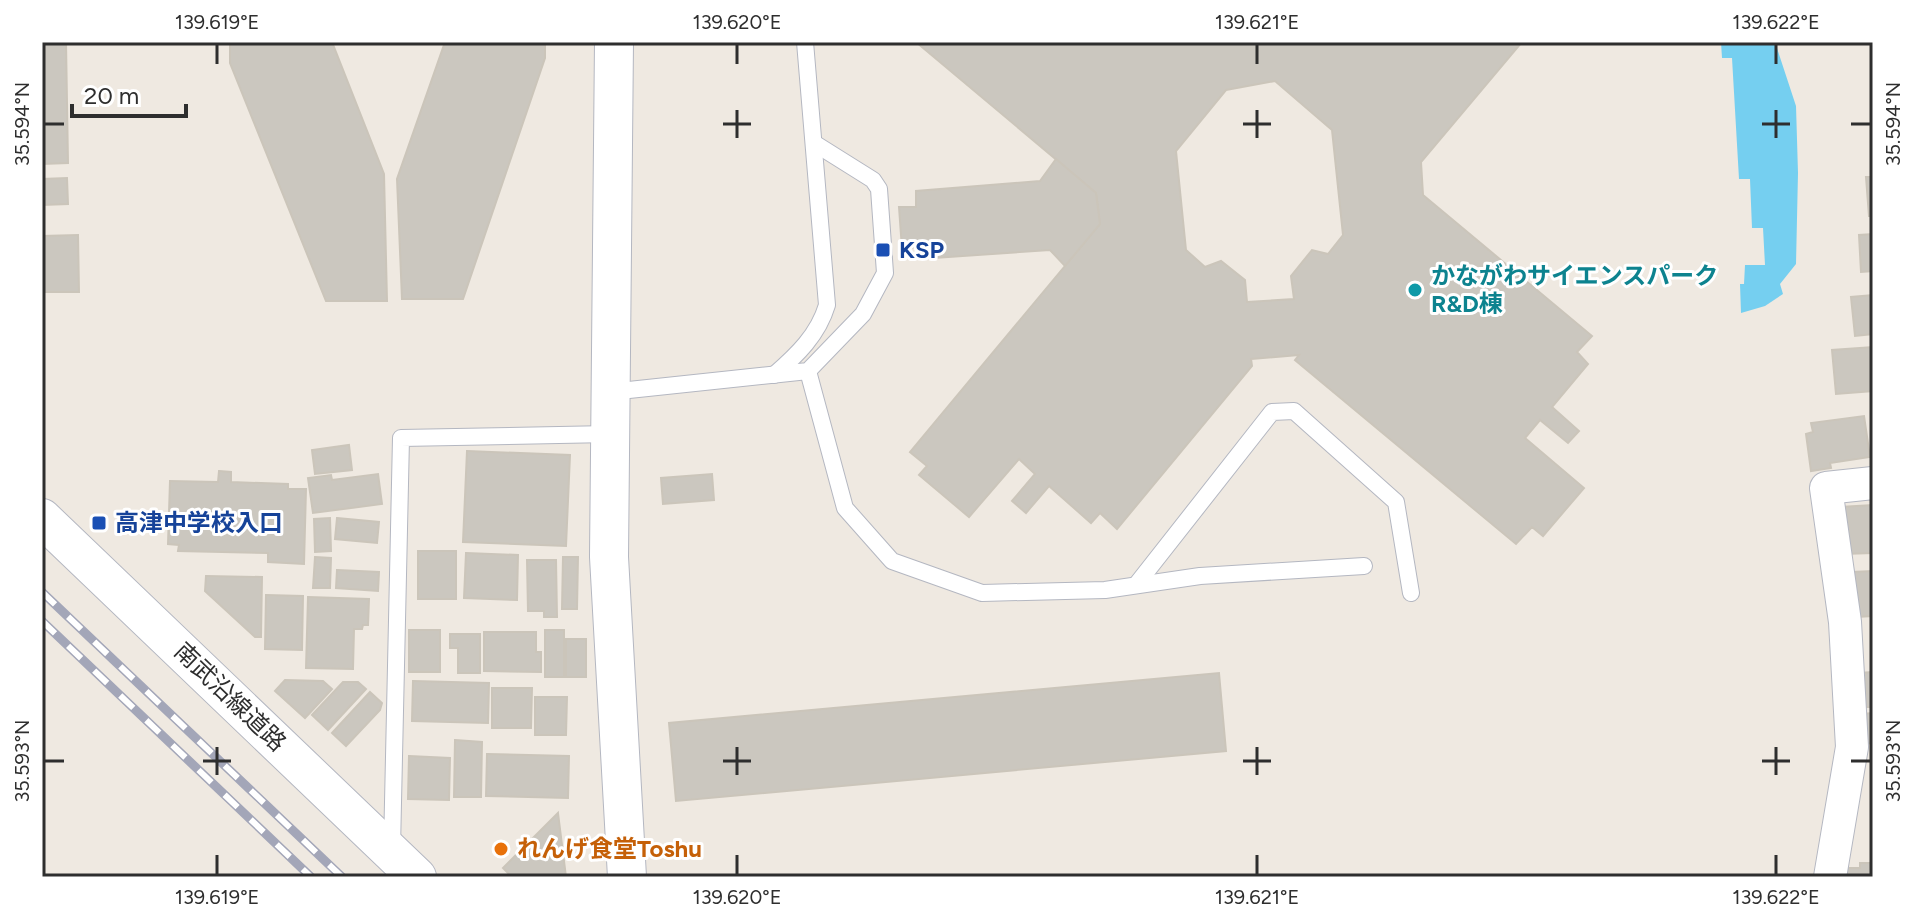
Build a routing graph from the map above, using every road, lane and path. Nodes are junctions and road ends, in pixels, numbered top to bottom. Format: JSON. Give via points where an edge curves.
{"nodes":[{"id":1,"x":614,"y":42,"type":"edge"},
{"id":2,"x":805,"y":42,"type":"edge"},
{"id":3,"x":814,"y":143,"type":"junction"},
{"id":4,"x":808,"y":371,"type":"junction"},
{"id":5,"x":773,"y":376,"type":"junction"},
{"id":6,"x":610,"y":392,"type":"junction"},
{"id":7,"x":610,"y":434,"type":"junction"},
{"id":8,"x":1873,"y":483,"type":"edge"},
{"id":9,"x":42,"y":518,"type":"edge"},
{"id":10,"x":1364,"y":566,"type":"dead end"},
{"id":11,"x":1136,"y":585,"type":"junction"},
{"id":12,"x":1411,"y":593,"type":"dead end"},
{"id":13,"x":405,"y":865,"type":"edge"},
{"id":14,"x":627,"y":877,"type":"edge"},
{"id":15,"x":1830,"y":877,"type":"edge"}],
"edges":[{"from":1,"to":6,"type":"street"},
{"from":2,"to":3,"type":"lane"},
{"from":3,"to":4,"type":"lane","via":[[879,189],[885,273],[863,314]]},
{"from":3,"to":5,"type":"lane","via":[[827,305],[810,340]]},
{"from":4,"to":5,"type":"lane"},
{"from":4,"to":11,"type":"lane","via":[[845,508],[892,561],[982,593]]},
{"from":5,"to":6,"type":"lane"},
{"from":6,"to":7,"type":"street"},
{"from":7,"to":13,"type":"lane","via":[[401,438]]},
{"from":7,"to":14,"type":"street","via":[[609,557]]},
{"from":8,"to":15,"type":"street","via":[[1826,488],[1845,622],[1852,747]]},
{"from":9,"to":13,"type":"street","name":"南武沿線道路"},
{"from":10,"to":11,"type":"lane"},
{"from":11,"to":12,"type":"lane","via":[[1272,412],[1294,411],[1396,502]]}]}
